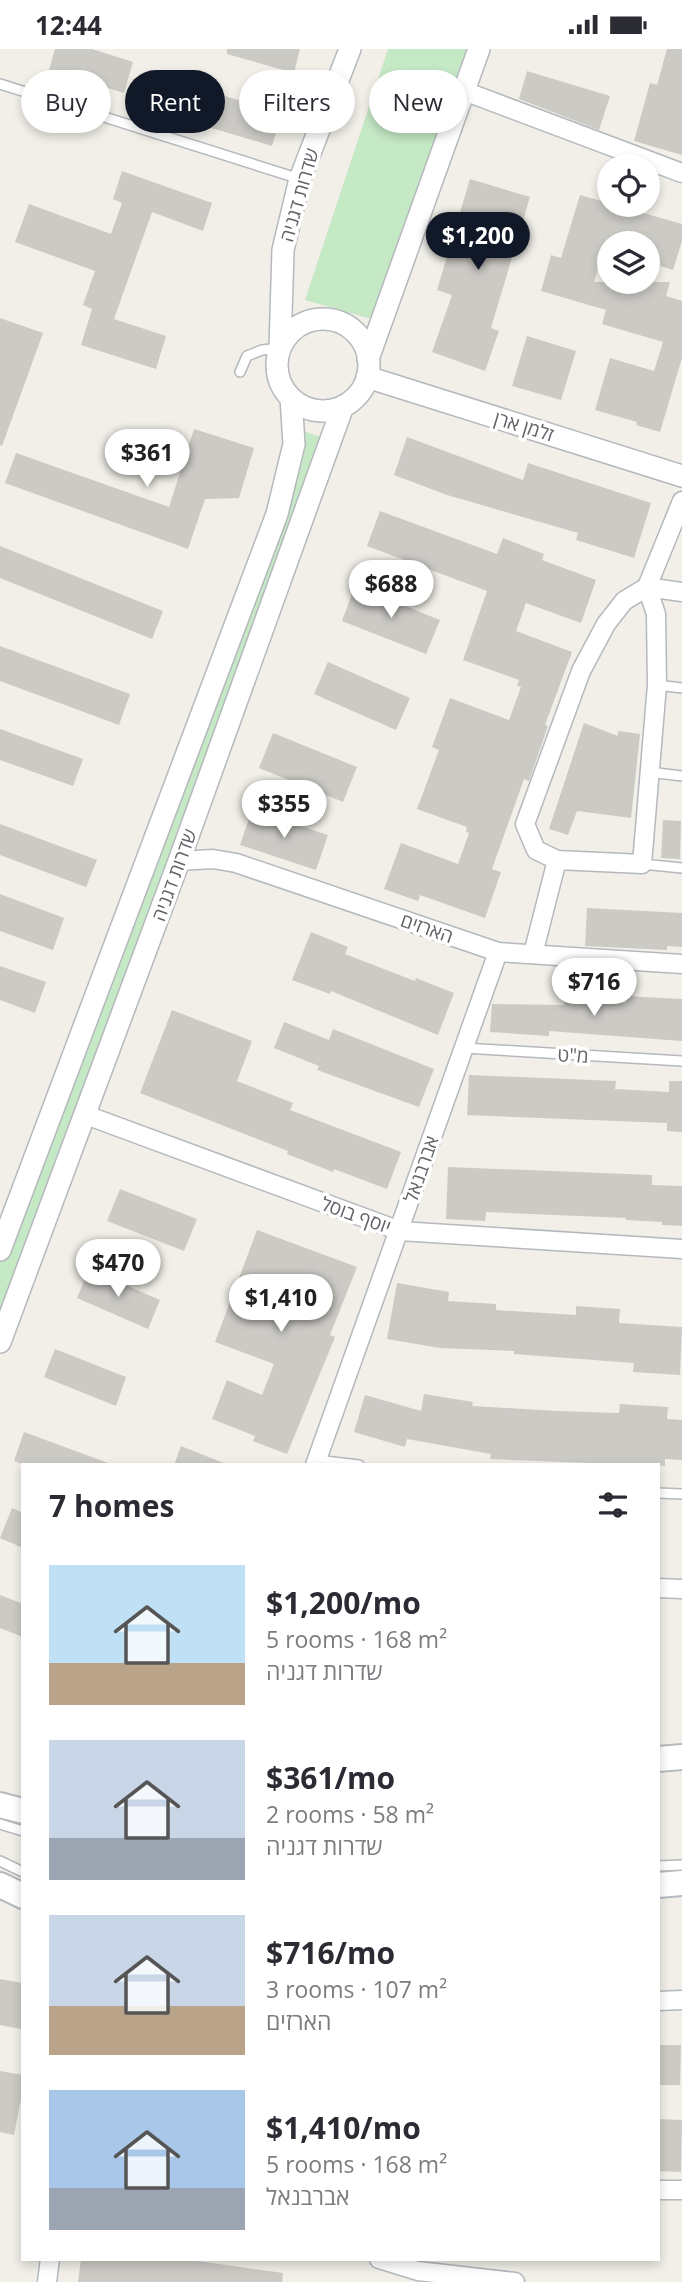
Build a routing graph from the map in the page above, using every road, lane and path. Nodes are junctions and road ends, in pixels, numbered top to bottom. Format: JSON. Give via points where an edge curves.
{"nodes":[{"id":1,"x":349,"y":49,"type":"edge"},
{"id":2,"x":479,"y":49,"type":"edge"},
{"id":3,"x":467,"y":83,"type":"edge"},
{"id":4,"x":0,"y":84,"type":"edge"},
{"id":5,"x":467,"y":92,"type":"edge"},
{"id":6,"x":449,"y":133,"type":"edge"},
{"id":7,"x":682,"y":173,"type":"edge"},
{"id":8,"x":300,"y":179,"type":"junction"},
{"id":9,"x":280,"y":348,"type":"junction"},
{"id":10,"x":368,"y":368,"type":"junction"},
{"id":11,"x":240,"y":372,"type":"dead end"},
{"id":12,"x":291,"y":398,"type":"junction"},
{"id":13,"x":343,"y":406,"type":"junction"},
{"id":14,"x":682,"y":476,"type":"edge"},
{"id":15,"x":682,"y":501,"type":"edge"},
{"id":16,"x":647,"y":587,"type":"junction"},
{"id":17,"x":682,"y":592,"type":"edge"},
{"id":18,"x":657,"y":685,"type":"junction"},
{"id":19,"x":682,"y":688,"type":"edge"},
{"id":20,"x":648,"y":772,"type":"junction"},
{"id":21,"x":682,"y":776,"type":"edge"},
{"id":22,"x":557,"y":860,"type":"junction"},
{"id":23,"x":179,"y":861,"type":"junction"},
{"id":24,"x":642,"y":864,"type":"junction"},
{"id":25,"x":682,"y":868,"type":"edge"},
{"id":26,"x":498,"y":952,"type":"junction"},
{"id":27,"x":533,"y":954,"type":"junction"},
{"id":28,"x":682,"y":964,"type":"edge"},
{"id":29,"x":464,"y":1048,"type":"junction"},
{"id":30,"x":682,"y":1061,"type":"edge"},
{"id":31,"x":86,"y":1115,"type":"junction"},
{"id":32,"x":400,"y":1231,"type":"junction"},
{"id":33,"x":682,"y":1249,"type":"edge"},
{"id":34,"x":0,"y":1250,"type":"edge"},
{"id":35,"x":0,"y":1342,"type":"edge"},
{"id":36,"x":316,"y":1462,"type":"edge"},
{"id":37,"x":660,"y":1493,"type":"edge"},
{"id":38,"x":682,"y":1494,"type":"edge"},
{"id":39,"x":660,"y":1588,"type":"edge"},
{"id":40,"x":682,"y":1589,"type":"edge"},
{"id":41,"x":682,"y":1757,"type":"edge"},
{"id":42,"x":660,"y":1759,"type":"edge"},
{"id":43,"x":0,"y":1805,"type":"edge"},
{"id":44,"x":21,"y":1810,"type":"edge"},
{"id":45,"x":0,"y":1824,"type":"edge"},
{"id":46,"x":21,"y":1830,"type":"edge"},
{"id":47,"x":0,"y":1861,"type":"edge"},
{"id":48,"x":682,"y":1865,"type":"edge"},
{"id":49,"x":660,"y":1866,"type":"edge"},
{"id":50,"x":21,"y":1871,"type":"edge"},
{"id":51,"x":682,"y":1883,"type":"edge"},
{"id":52,"x":0,"y":1885,"type":"edge"},
{"id":53,"x":660,"y":1885,"type":"edge"},
{"id":54,"x":21,"y":1895,"type":"edge"},
{"id":55,"x":682,"y":2000,"type":"edge"},
{"id":56,"x":660,"y":2001,"type":"edge"},
{"id":57,"x":660,"y":2190,"type":"edge"},
{"id":58,"x":682,"y":2190,"type":"edge"},
{"id":59,"x":50,"y":2261,"type":"edge"},
{"id":60,"x":386,"y":2261,"type":"edge"},
{"id":61,"x":418,"y":2271,"type":"edge"},
{"id":62,"x":47,"y":2282,"type":"edge"},
{"id":63,"x":515,"y":2282,"type":"edge"}],
"edges":[{"from":1,"to":8,"type":"street","name":"שדרות דגניה"},
{"from":2,"to":3,"type":"street","name":"שדרות דגניה"},
{"from":4,"to":8,"type":"lane"},
{"from":5,"to":7,"type":"street"},
{"from":6,"to":10,"type":"street","name":"שדרות דגניה"},
{"from":8,"to":9,"type":"street","name":"שדרות דגניה","via":[[283,250]]},
{"from":9,"to":10,"type":"street","via":[[299,325],[328,319],[355,332],[364,345]]},
{"from":9,"to":11,"type":"lane","via":[[247,356]]},
{"from":9,"to":12,"type":"street","name":"שדרות דגניה","via":[[278,375]]},
{"from":10,"to":13,"type":"street","name":"שדרות דגניה","via":[[362,389]]},
{"from":10,"to":14,"type":"street","name":"זלמן ארן"},
{"from":12,"to":13,"type":"street","via":[[316,410]]},
{"from":12,"to":34,"type":"street","name":"שדרות דגניה","via":[[294,444],[277,514]]},
{"from":13,"to":23,"type":"street","name":"שדרות דגניה"},
{"from":15,"to":16,"type":"street"},
{"from":16,"to":17,"type":"street"},
{"from":16,"to":18,"type":"street","via":[[656,614]]},
{"from":16,"to":22,"type":"street","via":[[625,601],[606,624],[580,671],[525,824],[536,850]]},
{"from":18,"to":19,"type":"lane"},
{"from":18,"to":20,"type":"street"},
{"from":20,"to":21,"type":"lane"},
{"from":20,"to":24,"type":"street"},
{"from":22,"to":24,"type":"street"},
{"from":22,"to":27,"type":"street"},
{"from":23,"to":26,"type":"street","name":"הארזים","via":[[236,863]]},
{"from":23,"to":31,"type":"street","name":"שדרות דגניה"},
{"from":24,"to":25,"type":"lane"},
{"from":26,"to":27,"type":"street","name":"הארזים"},
{"from":26,"to":29,"type":"street","name":"אברבנאל"},
{"from":27,"to":28,"type":"street","name":"הארזים"},
{"from":29,"to":30,"type":"lane","name":"מ\"ט"},
{"from":29,"to":32,"type":"street","name":"אברבנאל"},
{"from":31,"to":32,"type":"street","name":"יוסף בוסל"},
{"from":31,"to":35,"type":"street","name":"שדרות דגניה"},
{"from":32,"to":33,"type":"street","name":"יוסף בוסל"},
{"from":32,"to":36,"type":"street","name":"אברבנאל"},
{"from":37,"to":38,"type":"lane"},
{"from":39,"to":40,"type":"street"},
{"from":41,"to":42,"type":"main road"},
{"from":43,"to":44,"type":"main road"},
{"from":45,"to":46,"type":"lane"},
{"from":47,"to":50,"type":"lane"},
{"from":48,"to":49,"type":"lane"},
{"from":51,"to":53,"type":"main road"},
{"from":52,"to":54,"type":"main road"},
{"from":55,"to":56,"type":"street"},
{"from":57,"to":58,"type":"street"},
{"from":59,"to":62,"type":"street"},
{"from":60,"to":61,"type":"street"},
{"from":61,"to":63,"type":"street"}]}
